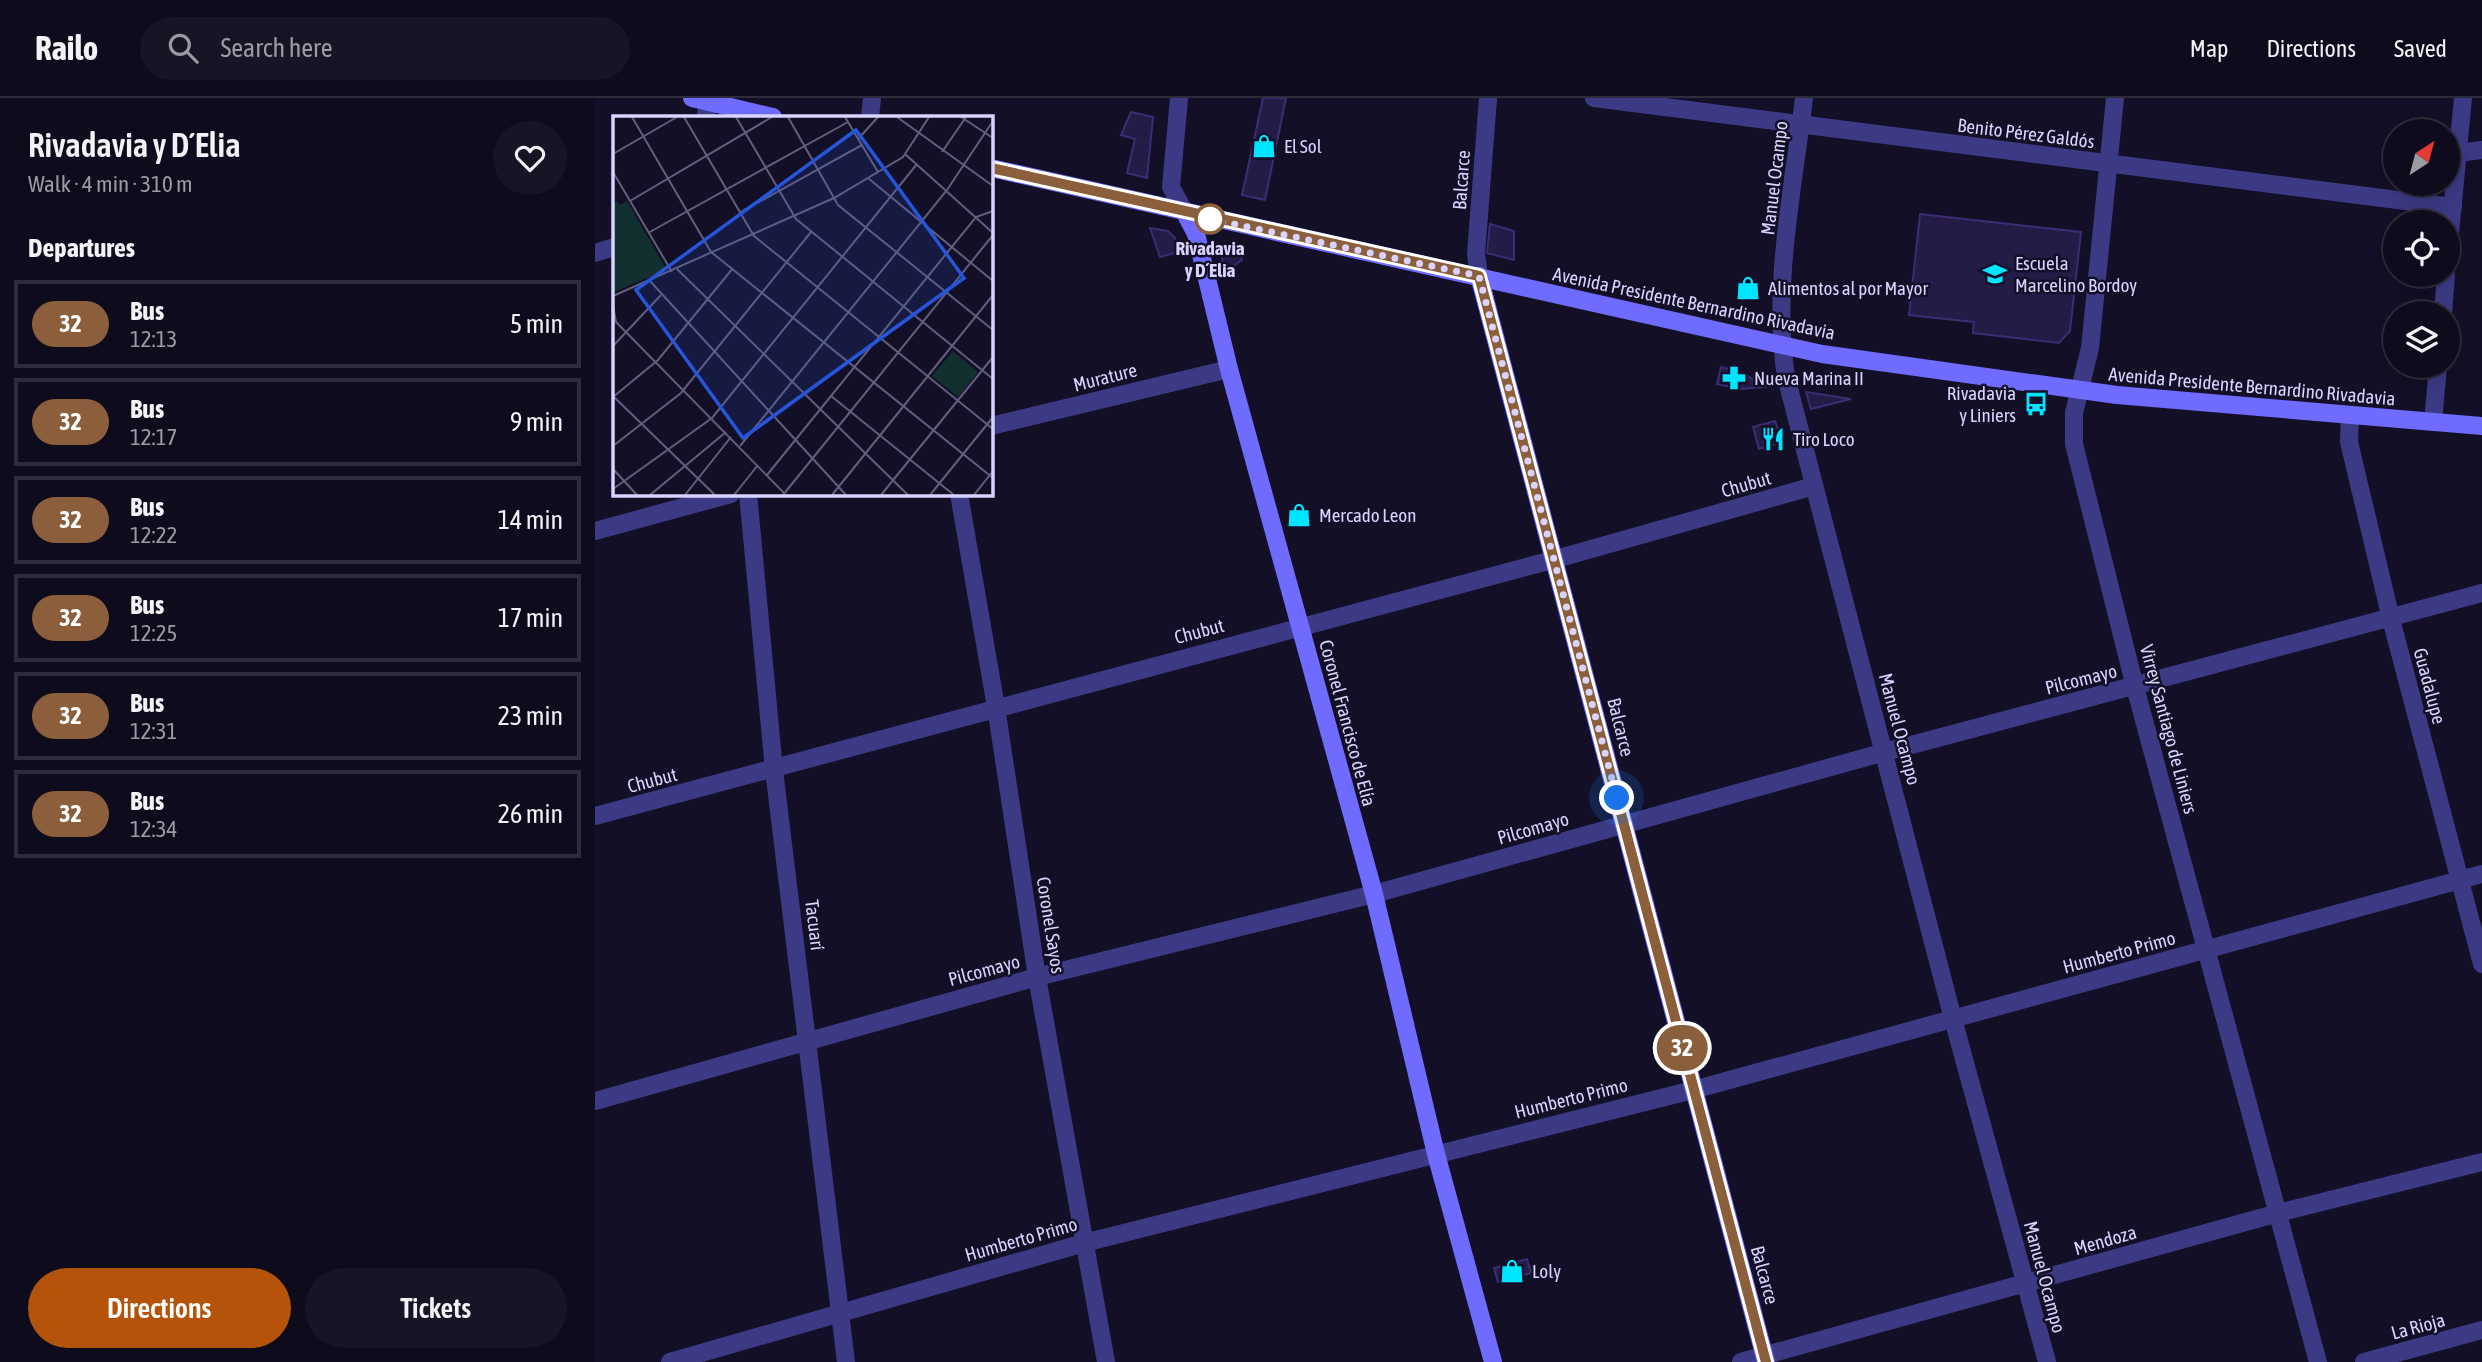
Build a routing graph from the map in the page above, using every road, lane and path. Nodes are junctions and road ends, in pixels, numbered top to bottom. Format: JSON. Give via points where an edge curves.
{"nodes":[{"id":1,"x":872,"y":98,"type":"edge"},
{"id":2,"x":1179,"y":98,"type":"edge"},
{"id":3,"x":1488,"y":98,"type":"edge"},
{"id":4,"x":1594,"y":98,"type":"edge"},
{"id":5,"x":1804,"y":98,"type":"edge"},
{"id":6,"x":2115,"y":98,"type":"edge"},
{"id":7,"x":2463,"y":98,"type":"edge"},
{"id":8,"x":702,"y":106,"type":"edge"},
{"id":9,"x":767,"y":116,"type":"edge"},
{"id":10,"x":870,"y":116,"type":"edge"},
{"id":11,"x":2461,"y":120,"type":"edge"},
{"id":12,"x":1801,"y":125,"type":"junction"},
{"id":13,"x":2482,"y":150,"type":"edge"},
{"id":14,"x":2461,"y":153,"type":"edge"},
{"id":15,"x":2107,"y":165,"type":"junction"},
{"id":16,"x":992,"y":168,"type":"edge"},
{"id":17,"x":2454,"y":196,"type":"edge"},
{"id":18,"x":2453,"y":207,"type":"junction"},
{"id":19,"x":2453,"y":210,"type":"edge"},
{"id":20,"x":1185,"y":213,"type":"junction"},
{"id":21,"x":613,"y":247,"type":"edge"},
{"id":22,"x":595,"y":253,"type":"edge"},
{"id":23,"x":1479,"y":276,"type":"junction"},
{"id":24,"x":1781,"y":347,"type":"junction"},
{"id":25,"x":1229,"y":369,"type":"junction"},
{"id":26,"x":2437,"y":378,"type":"edge"},
{"id":27,"x":2080,"y":391,"type":"junction"},
{"id":28,"x":2350,"y":416,"type":"junction"},
{"id":29,"x":2433,"y":422,"type":"junction"},
{"id":30,"x":992,"y":426,"type":"edge"},
{"id":31,"x":2482,"y":426,"type":"edge"},
{"id":32,"x":1814,"y":486,"type":"junction"},
{"id":33,"x":727,"y":495,"type":"edge"},
{"id":34,"x":748,"y":495,"type":"edge"},
{"id":35,"x":959,"y":495,"type":"edge"},
{"id":36,"x":595,"y":531,"type":"edge"},
{"id":37,"x":1556,"y":559,"type":"junction"},
{"id":38,"x":2482,"y":593,"type":"edge"},
{"id":39,"x":2391,"y":619,"type":"junction"},
{"id":40,"x":1300,"y":626,"type":"junction"},
{"id":41,"x":2135,"y":687,"type":"junction"},
{"id":42,"x":996,"y":707,"type":"junction"},
{"id":43,"x":1885,"y":751,"type":"junction"},
{"id":44,"x":774,"y":770,"type":"junction"},
{"id":45,"x":595,"y":816,"type":"edge"},
{"id":46,"x":1624,"y":824,"type":"junction"},
{"id":47,"x":2482,"y":874,"type":"edge"},
{"id":48,"x":2459,"y":880,"type":"junction"},
{"id":49,"x":1374,"y":894,"type":"junction"},
{"id":50,"x":2207,"y":950,"type":"junction"},
{"id":51,"x":2482,"y":964,"type":"edge"},
{"id":52,"x":1037,"y":977,"type":"junction"},
{"id":53,"x":1953,"y":1019,"type":"junction"},
{"id":54,"x":808,"y":1040,"type":"junction"},
{"id":55,"x":1693,"y":1090,"type":"junction"},
{"id":56,"x":595,"y":1101,"type":"edge"},
{"id":57,"x":1436,"y":1154,"type":"junction"},
{"id":58,"x":2482,"y":1162,"type":"edge"},
{"id":59,"x":2278,"y":1213,"type":"junction"},
{"id":60,"x":1084,"y":1243,"type":"junction"},
{"id":61,"x":2025,"y":1284,"type":"junction"},
{"id":62,"x":840,"y":1313,"type":"junction"},
{"id":63,"x":2482,"y":1330,"type":"edge"},
{"id":64,"x":1765,"y":1359,"type":"edge"},
{"id":65,"x":670,"y":1362,"type":"edge"},
{"id":66,"x":846,"y":1362,"type":"edge"},
{"id":67,"x":1106,"y":1362,"type":"edge"},
{"id":68,"x":1493,"y":1362,"type":"edge"},
{"id":69,"x":1741,"y":1362,"type":"edge"},
{"id":70,"x":2047,"y":1362,"type":"edge"},
{"id":71,"x":2318,"y":1362,"type":"edge"},
{"id":72,"x":2364,"y":1362,"type":"edge"}],
"edges":[{"from":1,"to":10,"type":"street"},
{"from":2,"to":20,"type":"street","name":"Coronel Francisco de Elía","via":[[1171,187]]},
{"from":3,"to":23,"type":"street","name":"Balcarce","via":[[1476,254]]},
{"from":4,"to":12,"type":"street","name":"Benito Pérez Galdós"},
{"from":5,"to":12,"type":"street","name":"Manuel Ocampo"},
{"from":6,"to":15,"type":"street","name":"Virrey Santiago de Liniers"},
{"from":7,"to":11,"type":"street"},
{"from":8,"to":9,"type":"street"},
{"from":12,"to":15,"type":"street","name":"Benito Pérez Galdós"},
{"from":12,"to":24,"type":"street","name":"Manuel Ocampo","via":[[1780,302]]},
{"from":13,"to":14,"type":"street"},
{"from":15,"to":18,"type":"street","name":"Benito Pérez Galdós"},
{"from":15,"to":27,"type":"street","name":"Virrey Santiago de Liniers","via":[[2090,348]]},
{"from":16,"to":20,"type":"street","name":"Avenida Presidente Bernardino Rivadavia"},
{"from":17,"to":18,"type":"street"},
{"from":18,"to":19,"type":"street"},
{"from":20,"to":23,"type":"street","name":"Avenida Presidente Bernardino Rivadavia"},
{"from":20,"to":25,"type":"street","name":"Coronel Francisco de Elía","via":[[1196,234]]},
{"from":21,"to":22,"type":"street"},
{"from":23,"to":24,"type":"street","name":"Avenida Presidente Bernardino Rivadavia"},
{"from":23,"to":37,"type":"street","name":"Balcarce"},
{"from":24,"to":27,"type":"street","name":"Avenida Presidente Bernardino Rivadavia"},
{"from":24,"to":32,"type":"street","name":"Manuel Ocampo"},
{"from":25,"to":30,"type":"street","name":"Murature"},
{"from":25,"to":40,"type":"street","name":"Coronel Francisco de Elía"},
{"from":26,"to":29,"type":"street"},
{"from":27,"to":28,"type":"street","name":"Avenida Presidente Bernardino Rivadavia"},
{"from":27,"to":41,"type":"street","name":"Virrey Santiago de Liniers","via":[[2072,429],[2074,444]]},
{"from":28,"to":29,"type":"street","name":"Avenida Presidente Bernardino Rivadavia"},
{"from":28,"to":39,"type":"street","name":"Guadalupe","via":[[2349,442]]},
{"from":29,"to":31,"type":"street","name":"Avenida Presidente Bernardino Rivadavia"},
{"from":32,"to":37,"type":"street","name":"Chubut"},
{"from":32,"to":43,"type":"street","name":"Manuel Ocampo"},
{"from":33,"to":36,"type":"street"},
{"from":34,"to":44,"type":"street","name":"Tacuarí"},
{"from":35,"to":42,"type":"street","name":"Coronel Sayos"},
{"from":37,"to":40,"type":"street","name":"Chubut"},
{"from":37,"to":46,"type":"street","name":"Balcarce"},
{"from":38,"to":39,"type":"street","name":"Pilcomayo"},
{"from":39,"to":41,"type":"street","name":"Pilcomayo"},
{"from":39,"to":48,"type":"street","name":"Guadalupe"},
{"from":40,"to":42,"type":"street","name":"Chubut"},
{"from":40,"to":49,"type":"street","name":"Coronel Francisco de Elía"},
{"from":41,"to":43,"type":"street","name":"Pilcomayo"},
{"from":41,"to":50,"type":"street","name":"Virrey Santiago de Liniers"},
{"from":42,"to":44,"type":"street","name":"Chubut"},
{"from":42,"to":52,"type":"street","name":"Coronel Sayos"},
{"from":43,"to":46,"type":"street","name":"Pilcomayo"},
{"from":43,"to":53,"type":"street","name":"Manuel Ocampo"},
{"from":44,"to":45,"type":"street","name":"Chubut"},
{"from":44,"to":54,"type":"street","name":"Tacuarí"},
{"from":46,"to":49,"type":"street","name":"Pilcomayo"},
{"from":46,"to":55,"type":"street","name":"Balcarce"},
{"from":47,"to":48,"type":"street","name":"Humberto Primo"},
{"from":48,"to":50,"type":"street","name":"Humberto Primo"},
{"from":48,"to":51,"type":"street","name":"Guadalupe"},
{"from":49,"to":52,"type":"street","name":"Pilcomayo"},
{"from":49,"to":57,"type":"street","name":"Coronel Francisco de Elía"},
{"from":50,"to":53,"type":"street","name":"Humberto Primo"},
{"from":50,"to":59,"type":"street","name":"Virrey Santiago de Liniers"},
{"from":52,"to":54,"type":"street","name":"Pilcomayo"},
{"from":52,"to":60,"type":"street","name":"Coronel Sayos"},
{"from":53,"to":55,"type":"street","name":"Humberto Primo"},
{"from":53,"to":61,"type":"street","name":"Manuel Ocampo"},
{"from":54,"to":56,"type":"street","name":"Pilcomayo"},
{"from":54,"to":62,"type":"street","name":"Tacuarí"},
{"from":55,"to":57,"type":"street","name":"Humberto Primo"},
{"from":55,"to":64,"type":"street","name":"Balcarce"},
{"from":57,"to":60,"type":"street","name":"Humberto Primo"},
{"from":57,"to":68,"type":"street","name":"Coronel Francisco de Elía"},
{"from":58,"to":59,"type":"street","name":"Mendoza"},
{"from":59,"to":61,"type":"street","name":"Mendoza"},
{"from":59,"to":71,"type":"street","name":"Virrey Santiago de Liniers"},
{"from":60,"to":62,"type":"street","name":"Humberto Primo"},
{"from":60,"to":67,"type":"street","name":"Coronel Sayos"},
{"from":61,"to":64,"type":"street","name":"Mendoza"},
{"from":61,"to":70,"type":"street","name":"Manuel Ocampo"},
{"from":62,"to":65,"type":"street","name":"Humberto Primo"},
{"from":62,"to":66,"type":"street","name":"Tacuarí"},
{"from":63,"to":72,"type":"street","name":"La Rioja"},
{"from":64,"to":69,"type":"street","name":"Mendoza"}]}
